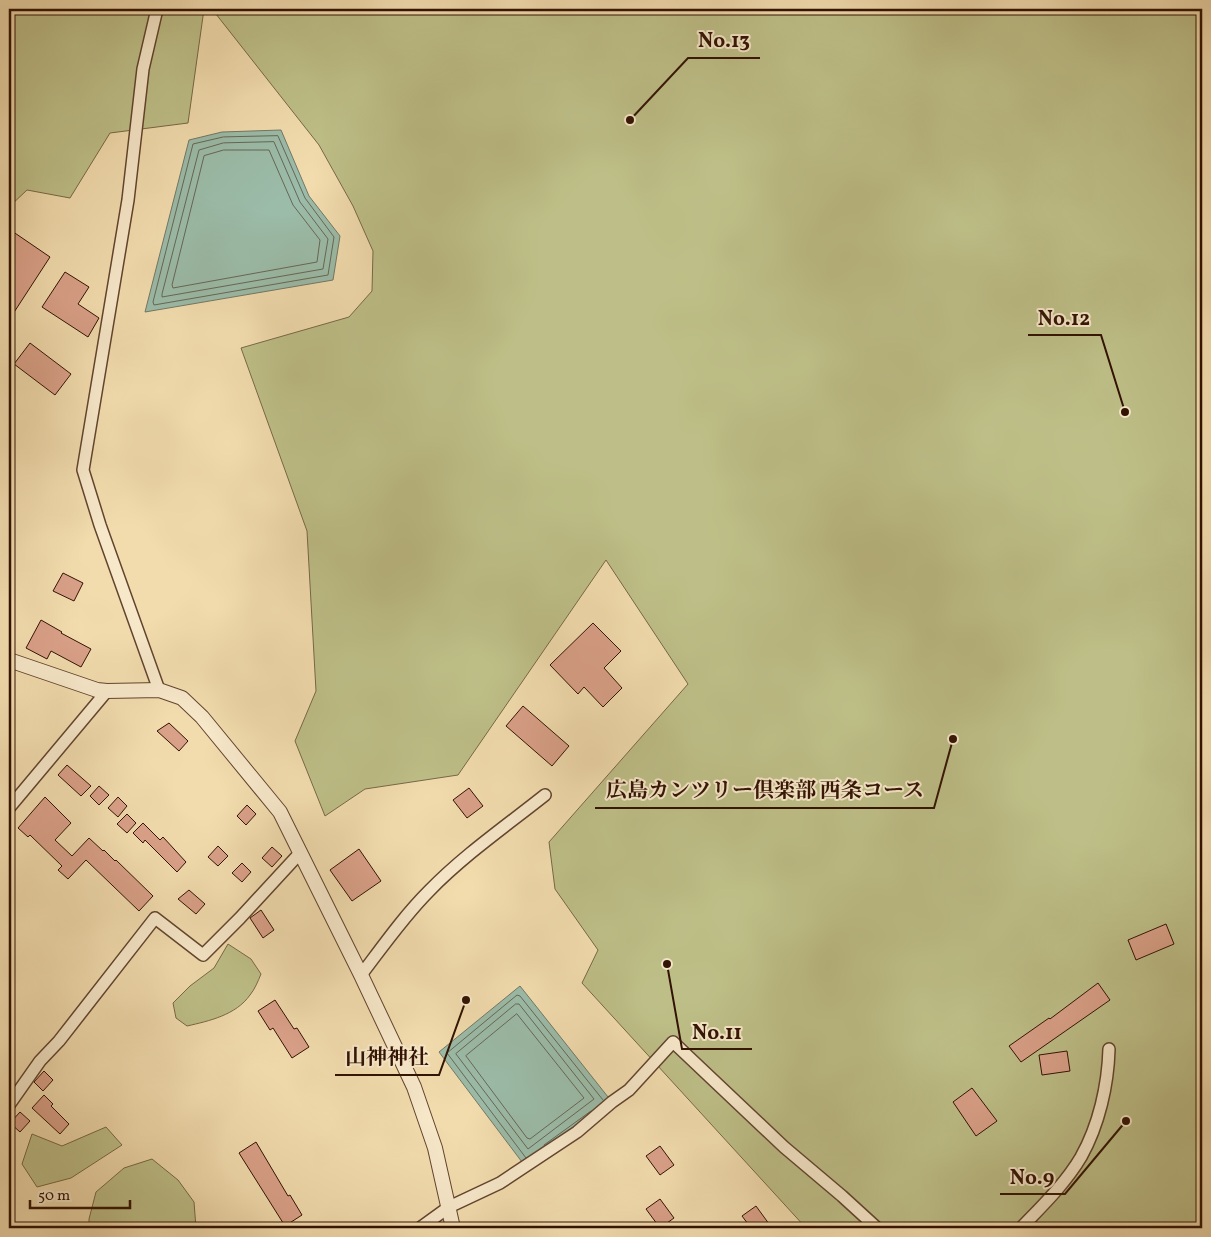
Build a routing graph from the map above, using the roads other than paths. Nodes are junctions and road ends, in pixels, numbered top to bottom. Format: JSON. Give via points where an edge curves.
{"nodes":[{"id":1,"x":157,"y":9,"type":"edge"},
{"id":2,"x":9,"y":660,"type":"edge"},
{"id":3,"x":160,"y":690,"type":"junction"},
{"id":4,"x":107,"y":691,"type":"junction"},
{"id":5,"x":545,"y":795,"type":"dead end"},
{"id":6,"x":9,"y":808,"type":"edge"},
{"id":7,"x":300,"y":853,"type":"junction"},
{"id":8,"x":361,"y":975,"type":"junction"},
{"id":9,"x":1108,"y":1049,"type":"dead end"},
{"id":10,"x":9,"y":1105,"type":"edge"},
{"id":11,"x":449,"y":1207,"type":"junction"},
{"id":12,"x":420,"y":1228,"type":"edge"},
{"id":13,"x":453,"y":1228,"type":"edge"},
{"id":14,"x":877,"y":1228,"type":"edge"},
{"id":15,"x":1021,"y":1228,"type":"edge"}],
"edges":[{"from":1,"to":3,"type":"street","via":[[143,69],[128,200],[83,470]]},
{"from":2,"to":4,"type":"street"},
{"from":3,"to":4,"type":"street"},
{"from":3,"to":7,"type":"street","via":[[182,698],[202,717],[280,812]]},
{"from":4,"to":6,"type":"street"},
{"from":5,"to":8,"type":"street","via":[[429,891]]},
{"from":7,"to":8,"type":"street"},
{"from":7,"to":10,"type":"street","via":[[203,955],[155,918],[40,1061]]},
{"from":8,"to":11,"type":"street","via":[[414,1087],[435,1148]]},
{"from":9,"to":15,"type":"street","via":[[1108,1074],[1097,1119],[1081,1157],[1057,1190]]},
{"from":11,"to":12,"type":"street"},
{"from":11,"to":13,"type":"street"},
{"from":11,"to":14,"type":"street","via":[[500,1183],[577,1132],[629,1090],[673,1042],[784,1147]]}]}
